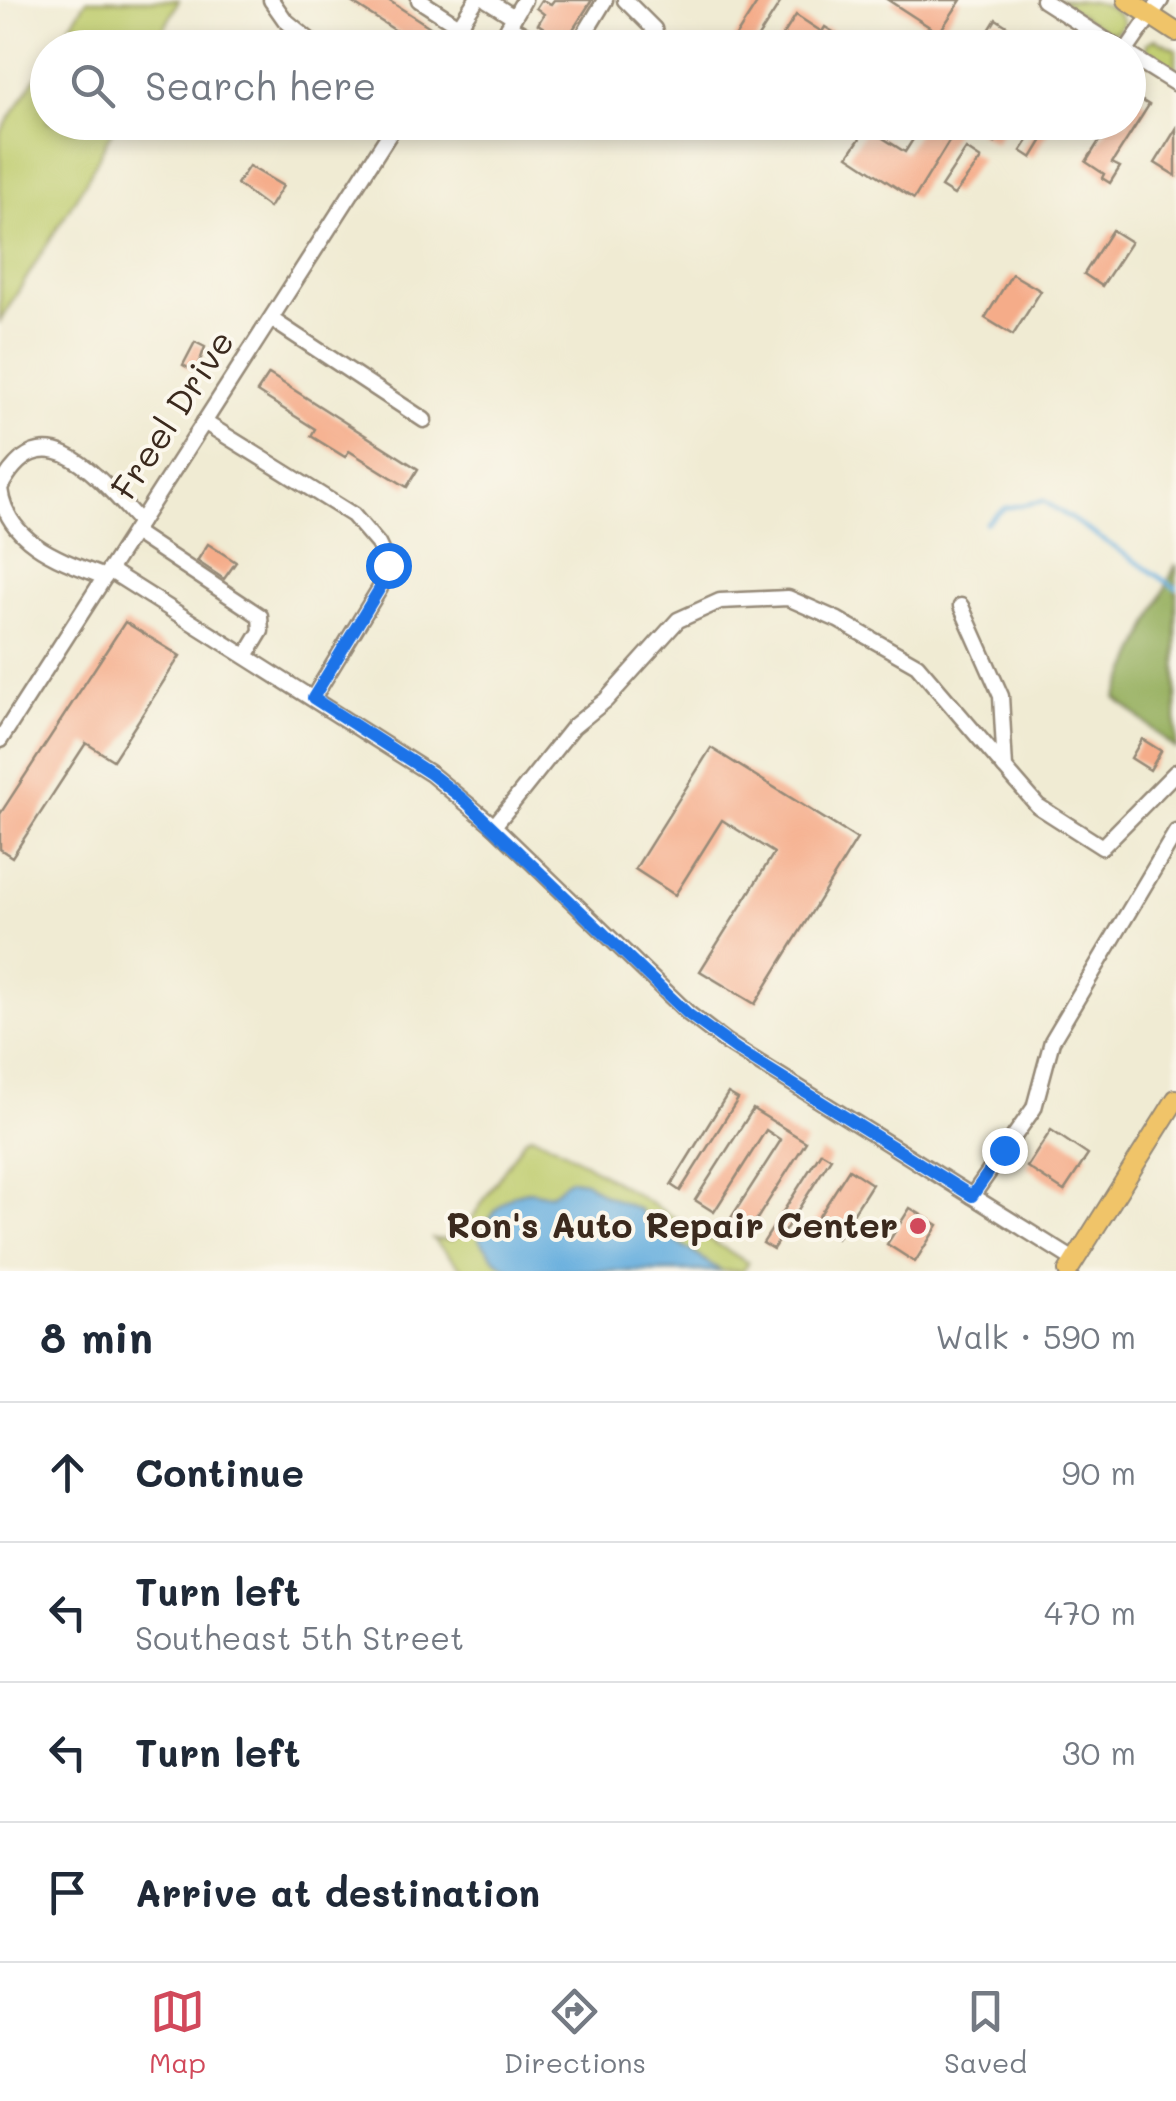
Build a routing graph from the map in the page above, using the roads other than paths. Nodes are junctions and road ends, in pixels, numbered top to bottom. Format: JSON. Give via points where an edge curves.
{"nodes":[{"id":1,"x":271,"y":0,"type":"edge"},
{"id":2,"x":419,"y":0,"type":"edge"},
{"id":3,"x":476,"y":0,"type":"edge"},
{"id":4,"x":486,"y":0,"type":"edge"},
{"id":5,"x":524,"y":0,"type":"edge"},
{"id":6,"x":605,"y":0,"type":"edge"},
{"id":7,"x":624,"y":0,"type":"edge"},
{"id":8,"x":1043,"y":0,"type":"edge"},
{"id":9,"x":1128,"y":0,"type":"edge"},
{"id":10,"x":1156,"y":8,"type":"edge"},
{"id":11,"x":511,"y":21,"type":"junction"},
{"id":12,"x":459,"y":26,"type":"junction"},
{"id":13,"x":297,"y":30,"type":"edge"},
{"id":14,"x":456,"y":30,"type":"edge"},
{"id":15,"x":506,"y":30,"type":"edge"},
{"id":16,"x":523,"y":30,"type":"edge"},
{"id":17,"x":587,"y":30,"type":"edge"},
{"id":18,"x":654,"y":30,"type":"edge"},
{"id":19,"x":1090,"y":30,"type":"edge"},
{"id":20,"x":1142,"y":30,"type":"edge"},
{"id":21,"x":1176,"y":32,"type":"edge"},
{"id":22,"x":1146,"y":63,"type":"edge"},
{"id":23,"x":1176,"y":84,"type":"edge"},
{"id":24,"x":385,"y":140,"type":"edge"},
{"id":25,"x":270,"y":319,"type":"junction"},
{"id":26,"x":424,"y":420,"type":"dead end"},
{"id":27,"x":204,"y":422,"type":"junction"},
{"id":28,"x":0,"y":488,"type":"edge"},
{"id":29,"x":137,"y":527,"type":"junction"},
{"id":30,"x":107,"y":574,"type":"junction"},
{"id":31,"x":960,"y":606,"type":"dead end"},
{"id":32,"x":246,"y":656,"type":"junction"},
{"id":33,"x":313,"y":698,"type":"junction"},
{"id":34,"x":0,"y":740,"type":"edge"},
{"id":35,"x":1005,"y":768,"type":"junction"},
{"id":36,"x":1176,"y":772,"type":"edge"},
{"id":37,"x":494,"y":826,"type":"junction"},
{"id":38,"x":1176,"y":832,"type":"edge"},
{"id":39,"x":1176,"y":1099,"type":"edge"},
{"id":40,"x":972,"y":1196,"type":"junction"},
{"id":41,"x":1071,"y":1266,"type":"edge"}],
"edges":[{"from":1,"to":13,"type":"street"},
{"from":2,"to":12,"type":"street"},
{"from":3,"to":12,"type":"street"},
{"from":4,"to":11,"type":"street"},
{"from":5,"to":11,"type":"street"},
{"from":6,"to":17,"type":"street"},
{"from":7,"to":18,"type":"street"},
{"from":8,"to":19,"type":"street"},
{"from":9,"to":10,"type":"main road"},
{"from":10,"to":20,"type":"street"},
{"from":10,"to":21,"type":"main road"},
{"from":11,"to":15,"type":"street"},
{"from":11,"to":16,"type":"street"},
{"from":12,"to":14,"type":"street"},
{"from":22,"to":23,"type":"street"},
{"from":24,"to":25,"type":"street","name":"Freel Drive"},
{"from":25,"to":26,"type":"street"},
{"from":25,"to":27,"type":"street","name":"Freel Drive"},
{"from":27,"to":29,"type":"street","name":"Freel Drive"},
{"from":27,"to":33,"type":"street","via":[[352,516],[388,565]]},
{"from":28,"to":29,"type":"street","via":[[26,452],[58,451],[100,480]]},
{"from":28,"to":30,"type":"street","via":[[2,506],[36,547]]},
{"from":29,"to":30,"type":"street","name":"Freel Drive"},
{"from":29,"to":32,"type":"street","via":[[260,616],[261,631]]},
{"from":30,"to":32,"type":"street"},
{"from":30,"to":34,"type":"street","name":"Freel Drive"},
{"from":31,"to":35,"type":"street","via":[[1001,696]]},
{"from":32,"to":33,"type":"street"},
{"from":33,"to":37,"type":"street","via":[[431,774]]},
{"from":35,"to":36,"type":"street","via":[[1038,806],[1102,847]]},
{"from":35,"to":37,"type":"street","via":[[917,664],[788,598],[720,602],[678,620],[573,728]]},
{"from":37,"to":40,"type":"street","via":[[688,1014]]},
{"from":38,"to":40,"type":"street","via":[[1052,1041],[1034,1108]]},
{"from":39,"to":41,"type":"main road"},
{"from":40,"to":41,"type":"street"}]}
